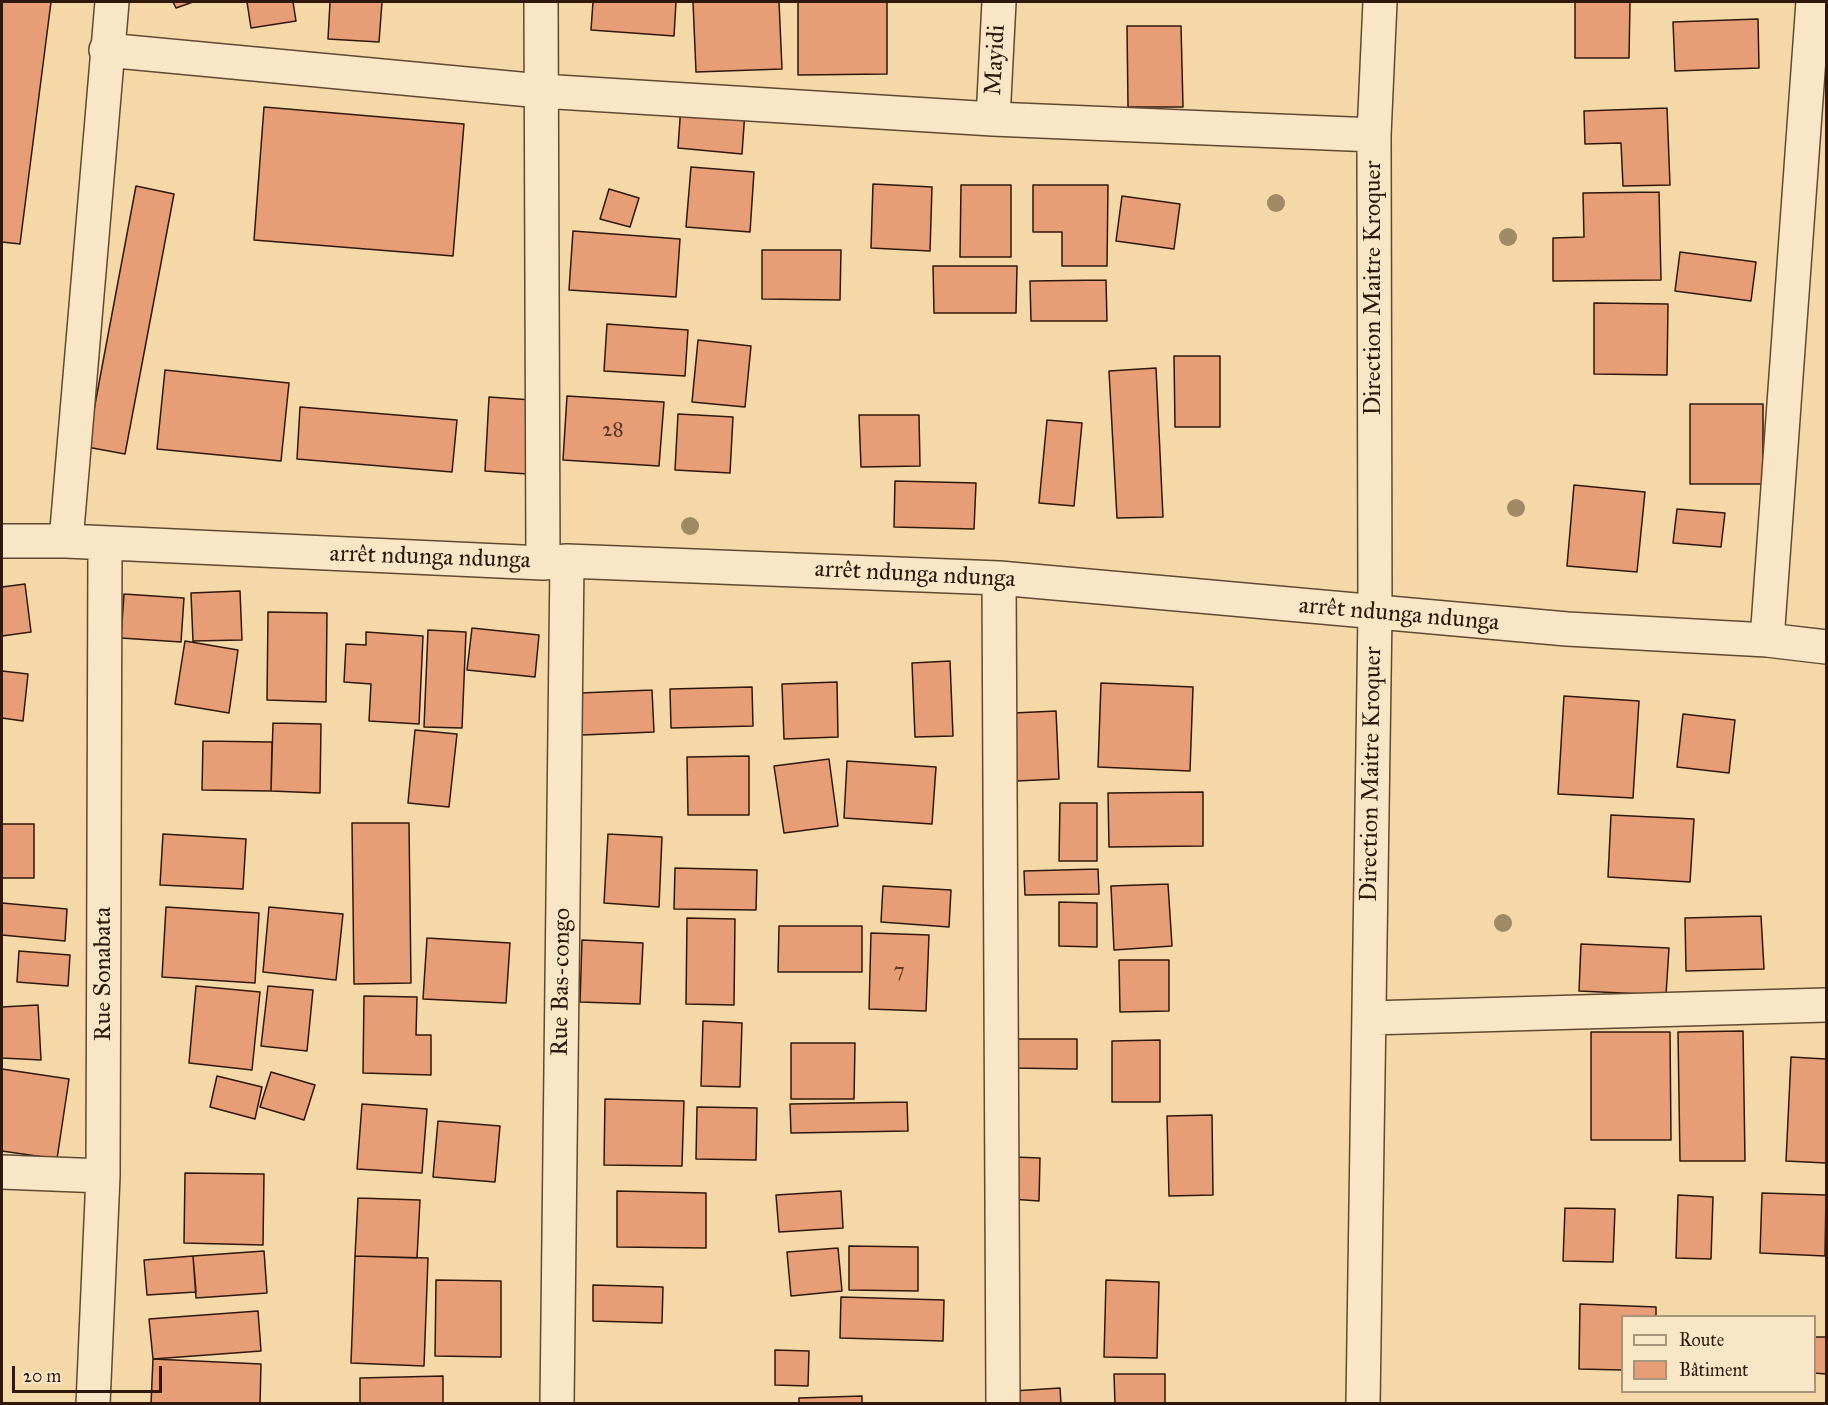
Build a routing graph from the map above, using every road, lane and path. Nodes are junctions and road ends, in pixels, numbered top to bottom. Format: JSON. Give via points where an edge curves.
{"nodes":[{"id":1,"x":112,"y":2,"type":"edge"},
{"id":2,"x":541,"y":2,"type":"edge"},
{"id":3,"x":999,"y":2,"type":"edge"},
{"id":4,"x":1380,"y":2,"type":"edge"},
{"id":5,"x":1813,"y":2,"type":"edge"},
{"id":6,"x":106,"y":50,"type":"junction"},
{"id":7,"x":541,"y":91,"type":"junction"},
{"id":8,"x":993,"y":119,"type":"junction"},
{"id":9,"x":1374,"y":135,"type":"junction"},
{"id":10,"x":2,"y":541,"type":"edge"},
{"id":11,"x":66,"y":541,"type":"junction"},
{"id":12,"x":105,"y":544,"type":"junction"},
{"id":13,"x":555,"y":562,"type":"junction"},
{"id":14,"x":999,"y":578,"type":"junction"},
{"id":15,"x":1375,"y":613,"type":"junction"},
{"id":16,"x":1767,"y":640,"type":"junction"},
{"id":17,"x":1827,"y":647,"type":"edge"},
{"id":18,"x":1827,"y":1005,"type":"edge"},
{"id":19,"x":1369,"y":1018,"type":"junction"},
{"id":20,"x":2,"y":1172,"type":"edge"},
{"id":21,"x":103,"y":1176,"type":"junction"},
{"id":22,"x":93,"y":1404,"type":"edge"},
{"id":23,"x":557,"y":1404,"type":"edge"},
{"id":24,"x":1003,"y":1404,"type":"edge"},
{"id":25,"x":1363,"y":1404,"type":"edge"}],
"edges":[{"from":1,"to":6,"type":"street"},
{"from":2,"to":7,"type":"street","name":"Rue Bas-congo"},
{"from":3,"to":8,"type":"street","name":"Mayidi"},
{"from":4,"to":9,"type":"street","name":"Direction Maitre Kroquer"},
{"from":5,"to":16,"type":"street"},
{"from":6,"to":7,"type":"street"},
{"from":6,"to":11,"type":"street"},
{"from":7,"to":8,"type":"street"},
{"from":7,"to":13,"type":"street","name":"Rue Bas-congo"},
{"from":8,"to":9,"type":"street"},
{"from":9,"to":15,"type":"street","name":"Direction Maitre Kroquer"},
{"from":10,"to":11,"type":"street","name":"arrêt ndunga ndunga"},
{"from":11,"to":12,"type":"street","name":"arrêt ndunga ndunga"},
{"from":12,"to":13,"type":"street","name":"arrêt ndunga ndunga"},
{"from":12,"to":21,"type":"street","name":"Rue Sonabata"},
{"from":13,"to":14,"type":"street","name":"arrêt ndunga ndunga"},
{"from":13,"to":23,"type":"street","name":"Rue Bas-congo"},
{"from":14,"to":15,"type":"street","name":"arrêt ndunga ndunga"},
{"from":14,"to":24,"type":"street"},
{"from":15,"to":16,"type":"street","name":"arrêt ndunga ndunga"},
{"from":15,"to":19,"type":"street","name":"Direction Maitre Kroquer"},
{"from":16,"to":17,"type":"street","name":"arrêt ndunga ndunga"},
{"from":18,"to":19,"type":"street"},
{"from":19,"to":25,"type":"street","name":"Direction Maitre Kroquer"},
{"from":20,"to":21,"type":"street"},
{"from":21,"to":22,"type":"street","name":"Rue Sonabata"}]}
